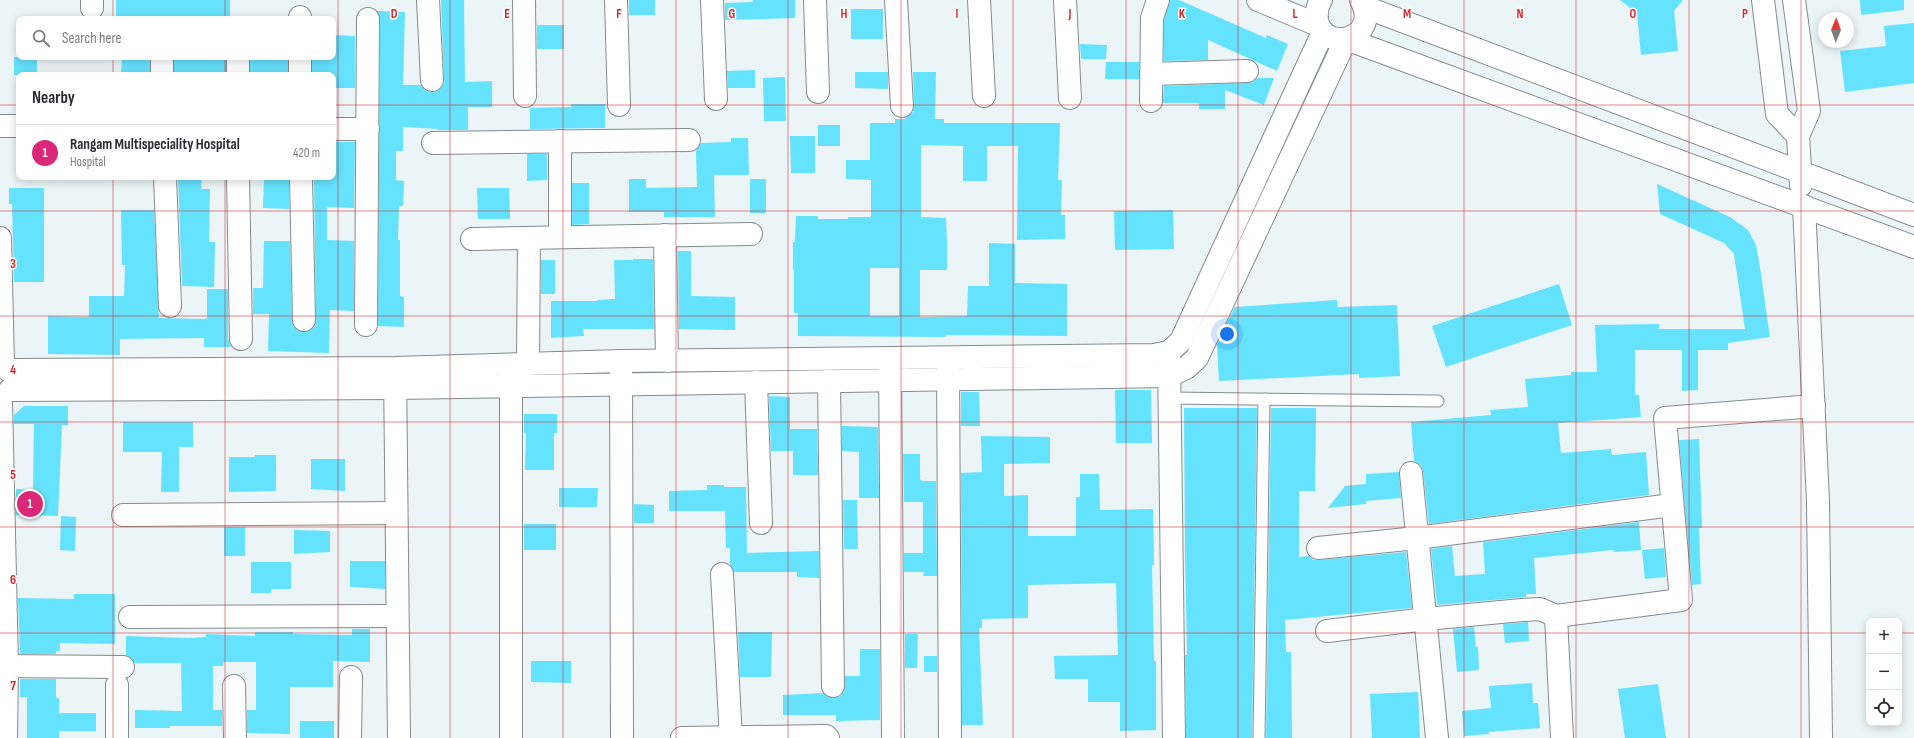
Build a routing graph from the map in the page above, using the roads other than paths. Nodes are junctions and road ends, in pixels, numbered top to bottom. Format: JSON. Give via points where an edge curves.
{"nodes":[{"id":1,"x":428,"y":0,"type":"edge"},
{"id":2,"x":524,"y":0,"type":"edge"},
{"id":3,"x":616,"y":0,"type":"edge"},
{"id":4,"x":712,"y":0,"type":"edge"},
{"id":5,"x":815,"y":0,"type":"edge"},
{"id":6,"x":896,"y":0,"type":"edge"},
{"id":7,"x":979,"y":0,"type":"edge"},
{"id":8,"x":1065,"y":0,"type":"edge"},
{"id":9,"x":1158,"y":0,"type":"edge"},
{"id":10,"x":1258,"y":0,"type":"edge"},
{"id":11,"x":1321,"y":0,"type":"edge"},
{"id":12,"x":1763,"y":0,"type":"edge"},
{"id":13,"x":1794,"y":0,"type":"edge"},
{"id":14,"x":1363,"y":4,"type":"edge"},
{"id":15,"x":368,"y":19,"type":"dead end"},
{"id":16,"x":1321,"y":28,"type":"junction"},
{"id":17,"x":1346,"y":39,"type":"junction"},
{"id":18,"x":162,"y":60,"type":"edge"},
{"id":19,"x":238,"y":60,"type":"edge"},
{"id":20,"x":300,"y":60,"type":"edge"},
{"id":21,"x":1247,"y":71,"type":"dead end"},
{"id":22,"x":162,"y":72,"type":"edge"},
{"id":23,"x":238,"y":72,"type":"edge"},
{"id":24,"x":300,"y":72,"type":"edge"},
{"id":25,"x":1151,"y":74,"type":"junction"},
{"id":26,"x":432,"y":80,"type":"dead end"},
{"id":27,"x":818,"y":92,"type":"dead end"},
{"id":28,"x":526,"y":96,"type":"dead end"},
{"id":29,"x":984,"y":96,"type":"dead end"},
{"id":30,"x":1070,"y":98,"type":"dead end"},
{"id":31,"x":716,"y":99,"type":"dead end"},
{"id":32,"x":1151,"y":101,"type":"dead end"},
{"id":33,"x":619,"y":105,"type":"dead end"},
{"id":34,"x":902,"y":106,"type":"dead end"},
{"id":35,"x":0,"y":126,"type":"edge"},
{"id":36,"x":16,"y":126,"type":"edge"},
{"id":37,"x":336,"y":129,"type":"edge"},
{"id":38,"x":368,"y":129,"type":"junction"},
{"id":39,"x":1798,"y":136,"type":"junction"},
{"id":40,"x":689,"y":140,"type":"dead end"},
{"id":41,"x":560,"y":141,"type":"junction"},
{"id":42,"x":433,"y":142,"type":"dead end"},
{"id":43,"x":1799,"y":171,"type":"junction"},
{"id":44,"x":165,"y":180,"type":"edge"},
{"id":45,"x":238,"y":180,"type":"edge"},
{"id":46,"x":301,"y":180,"type":"edge"},
{"id":47,"x":1804,"y":206,"type":"junction"},
{"id":48,"x":1914,"y":215,"type":"edge"},
{"id":49,"x":751,"y":234,"type":"dead end"},
{"id":50,"x":665,"y":235,"type":"junction"},
{"id":51,"x":560,"y":237,"type":"junction"},
{"id":52,"x":0,"y":238,"type":"edge"},
{"id":53,"x":529,"y":238,"type":"junction"},
{"id":54,"x":472,"y":239,"type":"dead end"},
{"id":55,"x":1914,"y":247,"type":"edge"},
{"id":56,"x":170,"y":306,"type":"dead end"},
{"id":57,"x":304,"y":320,"type":"dead end"},
{"id":58,"x":366,"y":325,"type":"dead end"},
{"id":59,"x":241,"y":339,"type":"dead end"},
{"id":60,"x":1169,"y":352,"type":"junction"},
{"id":61,"x":890,"y":359,"type":"junction"},
{"id":62,"x":948,"y":359,"type":"junction"},
{"id":63,"x":621,"y":361,"type":"junction"},
{"id":64,"x":667,"y":361,"type":"junction"},
{"id":65,"x":520,"y":364,"type":"junction"},
{"id":66,"x":1169,"y":376,"type":"junction"},
{"id":67,"x":395,"y":378,"type":"junction"},
{"id":68,"x":890,"y":380,"type":"junction"},
{"id":69,"x":948,"y":380,"type":"junction"},
{"id":70,"x":4,"y":381,"type":"edge"},
{"id":71,"x":829,"y":381,"type":"junction"},
{"id":72,"x":756,"y":382,"type":"junction"},
{"id":73,"x":621,"y":384,"type":"junction"},
{"id":74,"x":511,"y":386,"type":"junction"},
{"id":75,"x":1169,"y":398,"type":"junction"},
{"id":76,"x":1264,"y":399,"type":"junction"},
{"id":77,"x":1438,"y":401,"type":"dead end"},
{"id":78,"x":1814,"y":406,"type":"junction"},
{"id":79,"x":1411,"y":473,"type":"dead end"},
{"id":80,"x":1672,"y":505,"type":"junction"},
{"id":81,"x":396,"y":513,"type":"junction"},
{"id":82,"x":124,"y":515,"type":"dead end"},
{"id":83,"x":761,"y":523,"type":"dead end"},
{"id":84,"x":1417,"y":538,"type":"junction"},
{"id":85,"x":1318,"y":548,"type":"dead end"},
{"id":86,"x":722,"y":574,"type":"dead end"},
{"id":87,"x":397,"y":616,"type":"junction"},
{"id":88,"x":1556,"y":616,"type":"junction"},
{"id":89,"x":130,"y":617,"type":"dead end"},
{"id":90,"x":1426,"y":619,"type":"junction"},
{"id":91,"x":1327,"y":631,"type":"dead end"},
{"id":92,"x":3,"y":666,"type":"edge"},
{"id":93,"x":351,"y":677,"type":"dead end"},
{"id":94,"x":234,"y":686,"type":"dead end"},
{"id":95,"x":833,"y":686,"type":"dead end"},
{"id":96,"x":6,"y":738,"type":"edge"},
{"id":97,"x":117,"y":738,"type":"edge"},
{"id":98,"x":235,"y":738,"type":"edge"},
{"id":99,"x":350,"y":738,"type":"edge"},
{"id":100,"x":399,"y":738,"type":"edge"},
{"id":101,"x":511,"y":738,"type":"edge"},
{"id":102,"x":622,"y":738,"type":"edge"},
{"id":103,"x":682,"y":738,"type":"edge"},
{"id":104,"x":731,"y":738,"type":"edge"},
{"id":105,"x":828,"y":738,"type":"edge"},
{"id":106,"x":893,"y":738,"type":"edge"},
{"id":107,"x":950,"y":738,"type":"edge"},
{"id":108,"x":1174,"y":738,"type":"edge"},
{"id":109,"x":1260,"y":738,"type":"edge"},
{"id":110,"x":1436,"y":738,"type":"edge"},
{"id":111,"x":1562,"y":738,"type":"edge"},
{"id":112,"x":1822,"y":738,"type":"edge"}],
"edges":[{"from":1,"to":26,"type":"street"},
{"from":2,"to":28,"type":"street"},
{"from":3,"to":33,"type":"street"},
{"from":4,"to":31,"type":"street"},
{"from":5,"to":27,"type":"street"},
{"from":6,"to":34,"type":"street"},
{"from":7,"to":29,"type":"street"},
{"from":8,"to":30,"type":"street"},
{"from":9,"to":25,"type":"street","via":[[1152,18]]},
{"from":10,"to":16,"type":"street"},
{"from":11,"to":16,"type":"street","via":[[1317,9]]},
{"from":12,"to":39,"type":"street","via":[[1777,114]]},
{"from":13,"to":39,"type":"street","via":[[1809,111]]},
{"from":14,"to":17,"type":"street","via":[[1366,16],[1363,27],[1354,36]]},
{"from":14,"to":43,"type":"street"},
{"from":15,"to":38,"type":"street"},
{"from":16,"to":17,"type":"street","via":[[1338,39]]},
{"from":16,"to":60,"type":"street","via":[[1181,342]]},
{"from":17,"to":47,"type":"street"},
{"from":17,"to":66,"type":"street","via":[[1197,358],[1186,368]]},
{"from":18,"to":22,"type":"street"},
{"from":19,"to":23,"type":"street"},
{"from":20,"to":24,"type":"street"},
{"from":21,"to":25,"type":"street"},
{"from":25,"to":32,"type":"street"},
{"from":35,"to":36,"type":"street"},
{"from":37,"to":38,"type":"street"},
{"from":38,"to":58,"type":"street"},
{"from":39,"to":43,"type":"street"},
{"from":40,"to":41,"type":"street"},
{"from":41,"to":42,"type":"street"},
{"from":41,"to":51,"type":"street"},
{"from":43,"to":47,"type":"street"},
{"from":43,"to":48,"type":"street"},
{"from":44,"to":56,"type":"street"},
{"from":45,"to":59,"type":"street"},
{"from":46,"to":57,"type":"street"},
{"from":47,"to":55,"type":"street"},
{"from":47,"to":78,"type":"street"},
{"from":49,"to":50,"type":"street"},
{"from":50,"to":51,"type":"street"},
{"from":50,"to":64,"type":"street"},
{"from":51,"to":53,"type":"street"},
{"from":52,"to":70,"type":"street"},
{"from":53,"to":54,"type":"street"},
{"from":53,"to":65,"type":"street"},
{"from":60,"to":62,"type":"street","via":[[1154,355]]},
{"from":60,"to":66,"type":"street"},
{"from":61,"to":62,"type":"street"},
{"from":61,"to":64,"type":"street"},
{"from":61,"to":68,"type":"street"},
{"from":62,"to":69,"type":"street"},
{"from":63,"to":64,"type":"street"},
{"from":63,"to":65,"type":"street"},
{"from":63,"to":73,"type":"street"},
{"from":65,"to":67,"type":"street"},
{"from":65,"to":74,"type":"street"},
{"from":66,"to":69,"type":"street"},
{"from":66,"to":75,"type":"street"},
{"from":67,"to":70,"type":"street"},
{"from":67,"to":74,"type":"street"},
{"from":67,"to":81,"type":"street"},
{"from":68,"to":69,"type":"street"},
{"from":68,"to":71,"type":"street"},
{"from":68,"to":106,"type":"street"},
{"from":69,"to":107,"type":"street"},
{"from":70,"to":92,"type":"street"},
{"from":71,"to":72,"type":"street"},
{"from":71,"to":95,"type":"street"},
{"from":72,"to":73,"type":"street"},
{"from":72,"to":83,"type":"street"},
{"from":73,"to":74,"type":"street"},
{"from":73,"to":102,"type":"street"},
{"from":74,"to":101,"type":"street"},
{"from":75,"to":76,"type":"lane"},
{"from":75,"to":108,"type":"street"},
{"from":76,"to":77,"type":"lane"},
{"from":76,"to":109,"type":"lane"},
{"from":78,"to":80,"type":"street","via":[[1665,418]]},
{"from":78,"to":112,"type":"street"},
{"from":79,"to":84,"type":"street"},
{"from":80,"to":84,"type":"street"},
{"from":80,"to":88,"type":"street","via":[[1681,600]]},
{"from":81,"to":82,"type":"street"},
{"from":81,"to":87,"type":"street"},
{"from":84,"to":85,"type":"street"},
{"from":84,"to":90,"type":"street"},
{"from":86,"to":104,"type":"street"},
{"from":87,"to":89,"type":"street"},
{"from":87,"to":100,"type":"street"},
{"from":88,"to":90,"type":"street","via":[[1540,610]]},
{"from":88,"to":111,"type":"street"},
{"from":90,"to":91,"type":"street"},
{"from":90,"to":110,"type":"street"},
{"from":92,"to":96,"type":"street"},
{"from":92,"to":97,"type":"street","via":[[120,676]]},
{"from":93,"to":99,"type":"street"},
{"from":94,"to":98,"type":"street"},
{"from":103,"to":104,"type":"street"},
{"from":104,"to":105,"type":"street"}]}
